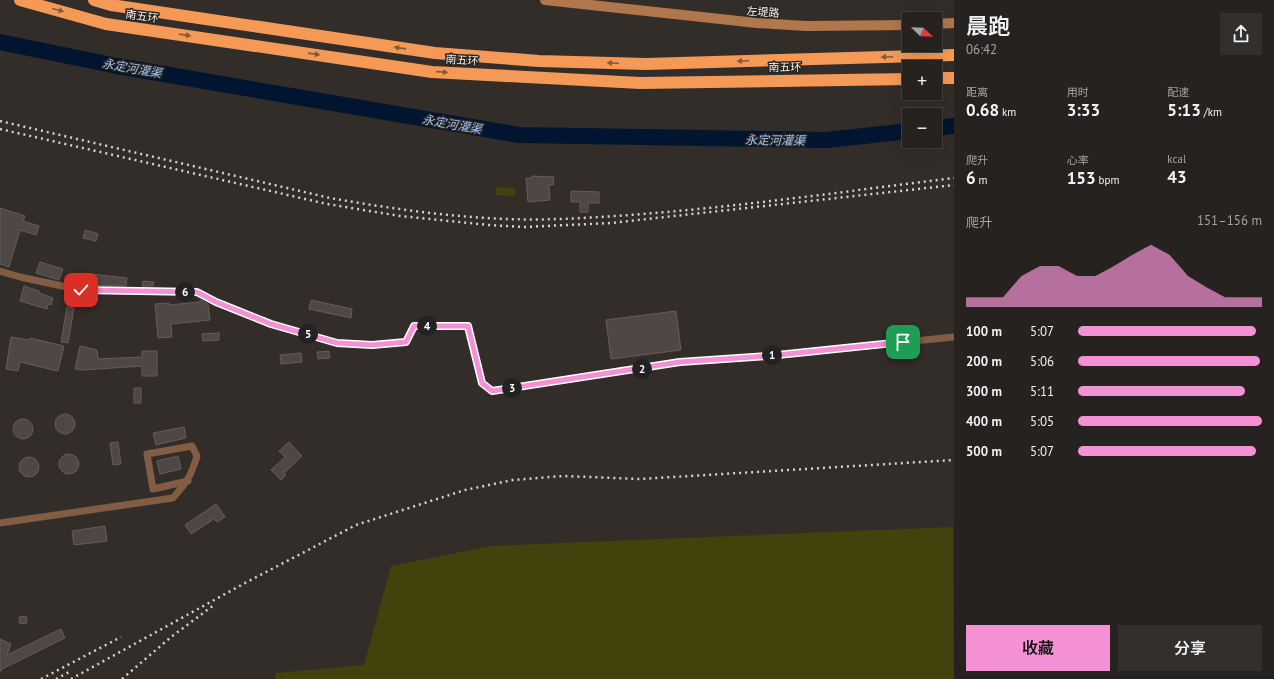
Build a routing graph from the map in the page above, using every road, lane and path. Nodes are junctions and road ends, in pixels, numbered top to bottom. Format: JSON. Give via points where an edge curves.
{"nodes":[{"id":1,"x":20,"y":0,"type":"edge"},
{"id":2,"x":94,"y":0,"type":"edge"},
{"id":3,"x":545,"y":0,"type":"edge"},
{"id":4,"x":954,"y":23,"type":"edge"},
{"id":5,"x":942,"y":24,"type":"edge"},
{"id":6,"x":902,"y":25,"type":"edge"},
{"id":7,"x":954,"y":55,"type":"edge"},
{"id":8,"x":942,"y":78,"type":"edge"},
{"id":9,"x":954,"y":78,"type":"edge"},
{"id":10,"x":902,"y":79,"type":"edge"},
{"id":11,"x":0,"y":271,"type":"edge"},
{"id":12,"x":954,"y":337,"type":"edge"},
{"id":13,"x":188,"y":481,"type":"junction"},
{"id":14,"x":0,"y":522,"type":"edge"}],
"edges":[{"from":1,"to":10,"type":"highway","name":"南五环","one_way":true,"via":[[106,24],[432,72],[640,83]]},
{"from":7,"to":2,"type":"highway","name":"南五环","one_way":true,"via":[[646,64],[539,61],[435,53],[111,5]]},
{"from":3,"to":6,"type":"main road","name":"左堤路","via":[[757,24]]},
{"from":4,"to":5,"type":"main road"},
{"from":8,"to":9,"type":"highway"},
{"from":11,"to":12,"type":"street","via":[[81,290],[197,292],[271,324],[337,343],[372,345],[406,342],[414,326],[468,326],[482,383],[492,391],[680,362],[768,356]]},
{"from":13,"to":13,"type":"street","via":[[197,456],[192,446],[147,454],[153,489]]},
{"from":13,"to":14,"type":"street","via":[[173,498]]}]}
